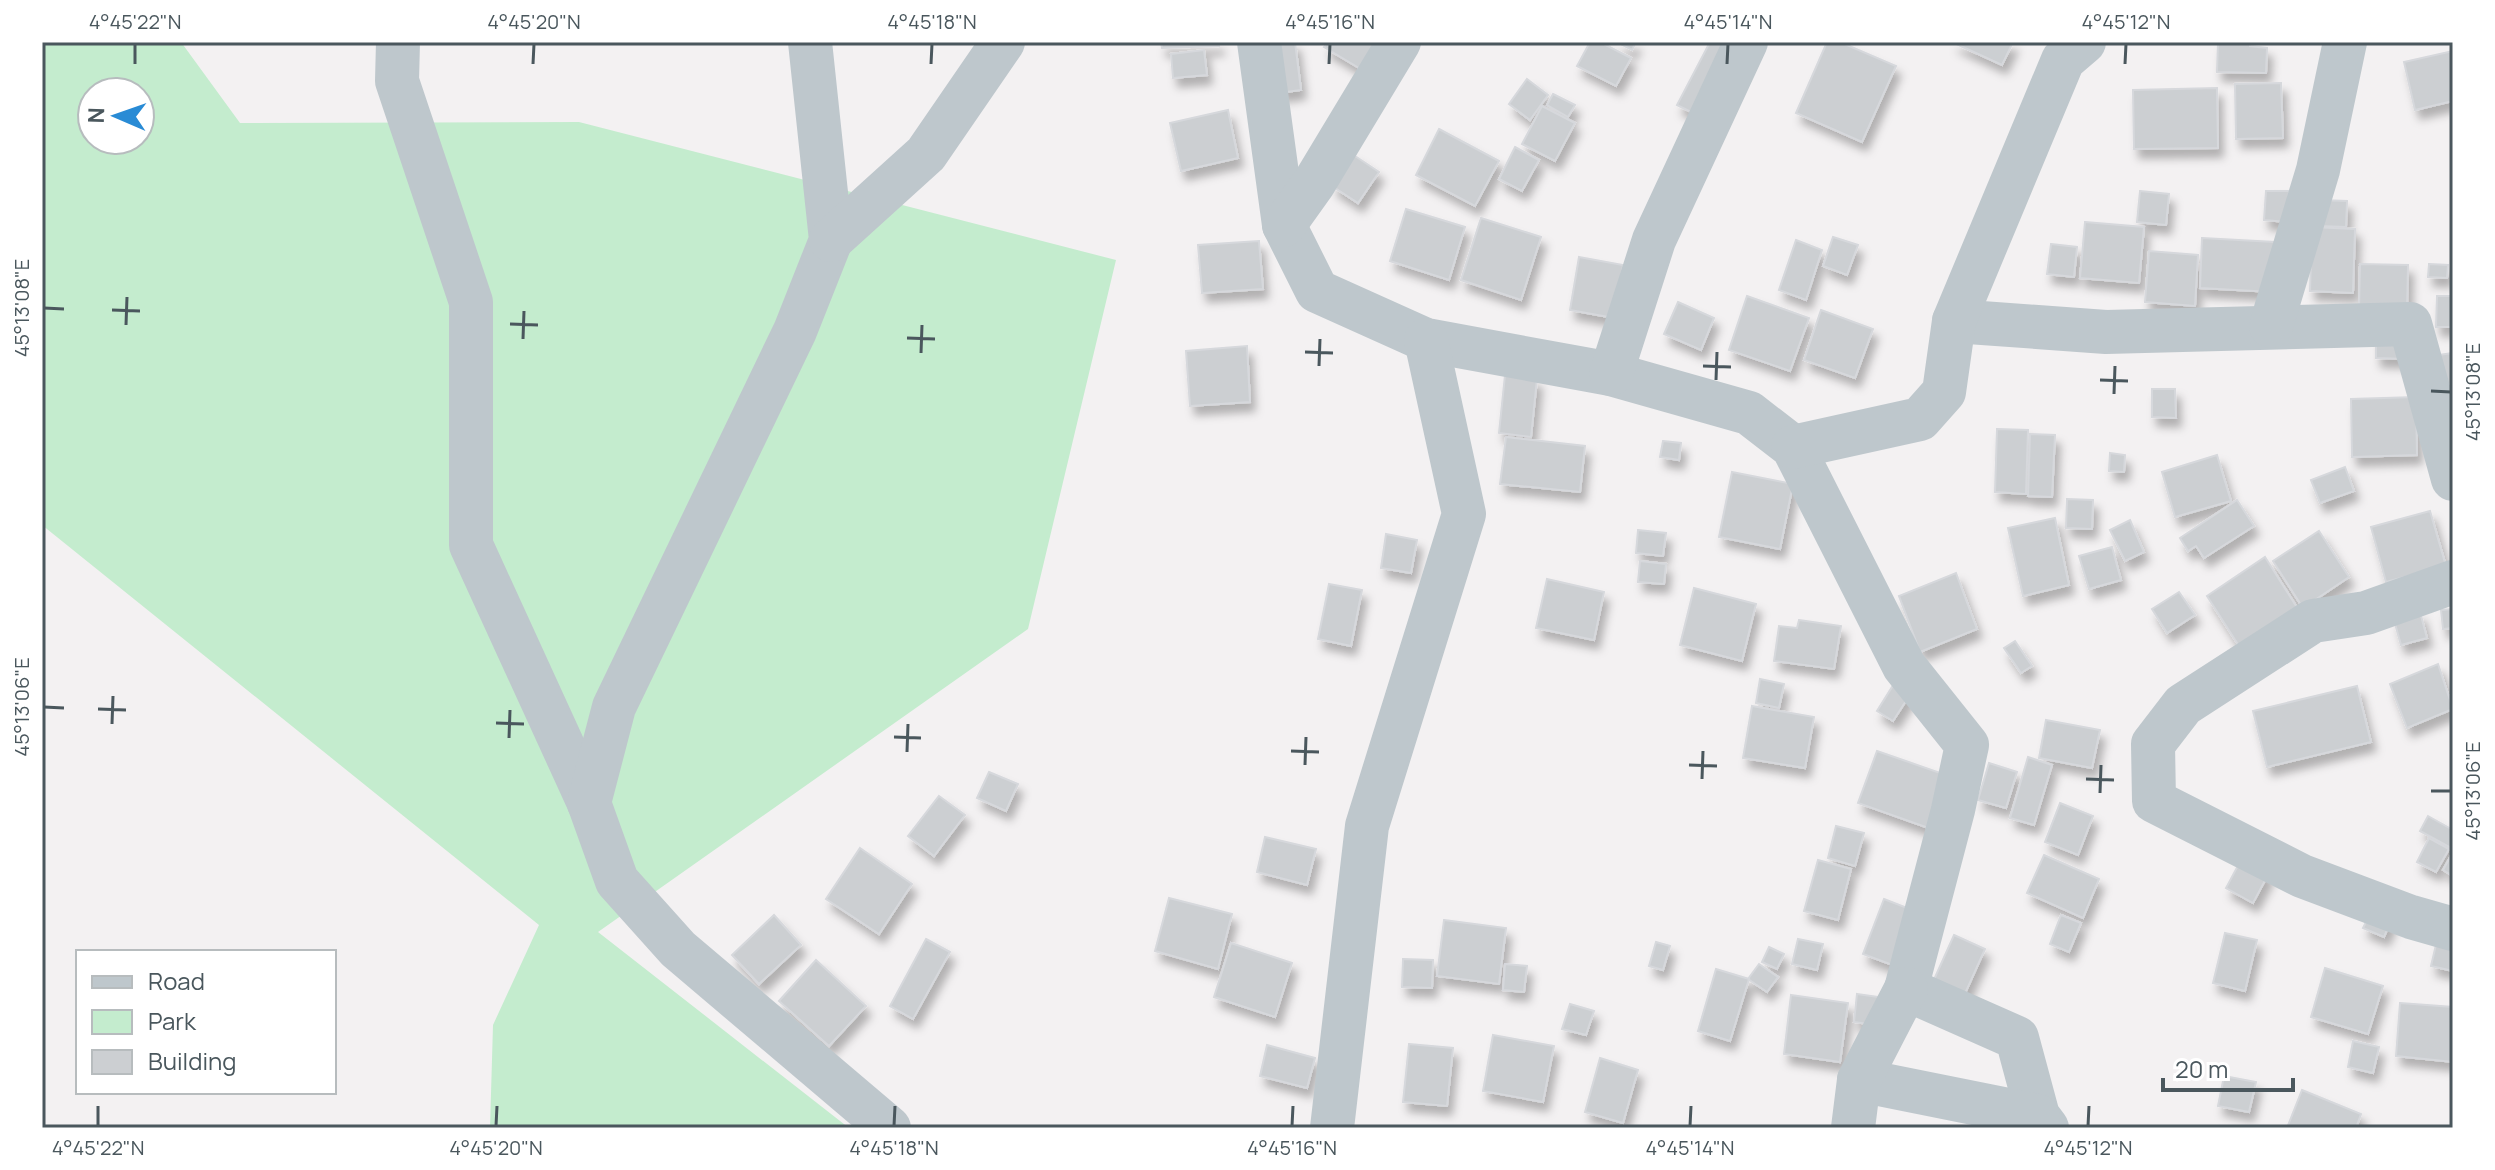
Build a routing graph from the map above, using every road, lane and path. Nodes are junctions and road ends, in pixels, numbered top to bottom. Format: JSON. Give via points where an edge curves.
{"nodes":[{"id":1,"x":398,"y":42,"type":"edge"},
{"id":2,"x":810,"y":42,"type":"edge"},
{"id":3,"x":1003,"y":42,"type":"edge"},
{"id":4,"x":1259,"y":42,"type":"edge"},
{"id":5,"x":1399,"y":42,"type":"edge"},
{"id":6,"x":1746,"y":42,"type":"edge"},
{"id":7,"x":2084,"y":42,"type":"edge"},
{"id":8,"x":2345,"y":42,"type":"edge"},
{"id":9,"x":1284,"y":225,"type":"junction"},
{"id":10,"x":831,"y":240,"type":"junction"},
{"id":11,"x":1954,"y":321,"type":"junction"},
{"id":12,"x":2271,"y":326,"type":"junction"},
{"id":13,"x":1426,"y":340,"type":"junction"},
{"id":14,"x":1611,"y":374,"type":"junction"},
{"id":15,"x":1793,"y":447,"type":"junction"},
{"id":16,"x":2453,"y":479,"type":"edge"},
{"id":17,"x":2453,"y":582,"type":"edge"},
{"id":18,"x":589,"y":803,"type":"junction"},
{"id":19,"x":2453,"y":929,"type":"edge"},
{"id":20,"x":1906,"y":989,"type":"junction"},
{"id":21,"x":1859,"y":1080,"type":"junction"},
{"id":22,"x":2042,"y":1122,"type":"edge"},
{"id":23,"x":889,"y":1128,"type":"edge"},
{"id":24,"x":1332,"y":1128,"type":"edge"},
{"id":25,"x":1853,"y":1128,"type":"edge"}],
"edges":[{"from":1,"to":18,"type":"street","via":[[397,81],[471,302],[471,545]]},
{"from":2,"to":10,"type":"street"},
{"from":3,"to":10,"type":"street","via":[[926,154]]},
{"from":4,"to":9,"type":"street"},
{"from":5,"to":9,"type":"street"},
{"from":6,"to":14,"type":"street","via":[[1654,240]]},
{"from":7,"to":11,"type":"street","via":[[2063,60]]},
{"from":8,"to":12,"type":"street","via":[[2318,170]]},
{"from":9,"to":13,"type":"street","via":[[1317,291]]},
{"from":10,"to":18,"type":"street","via":[[795,331],[614,707]]},
{"from":11,"to":12,"type":"street","via":[[2106,332]]},
{"from":11,"to":15,"type":"street","via":[[1944,392],[1920,419]]},
{"from":12,"to":16,"type":"street","via":[[2410,324]]},
{"from":13,"to":14,"type":"street"},
{"from":13,"to":24,"type":"street","via":[[1464,514],[1367,826]]},
{"from":14,"to":15,"type":"street","via":[[1749,413]]},
{"from":15,"to":20,"type":"street","via":[[1904,666],[1967,745]]},
{"from":17,"to":19,"type":"street","via":[[2366,613],[2313,621],[2183,705],[2153,744],[2154,801],[2302,876]]},
{"from":18,"to":23,"type":"street","via":[[617,881],[678,949]]},
{"from":20,"to":21,"type":"street"},
{"from":20,"to":22,"type":"street","via":[[2017,1038]]},
{"from":21,"to":22,"type":"street"},
{"from":21,"to":25,"type":"street"}]}
